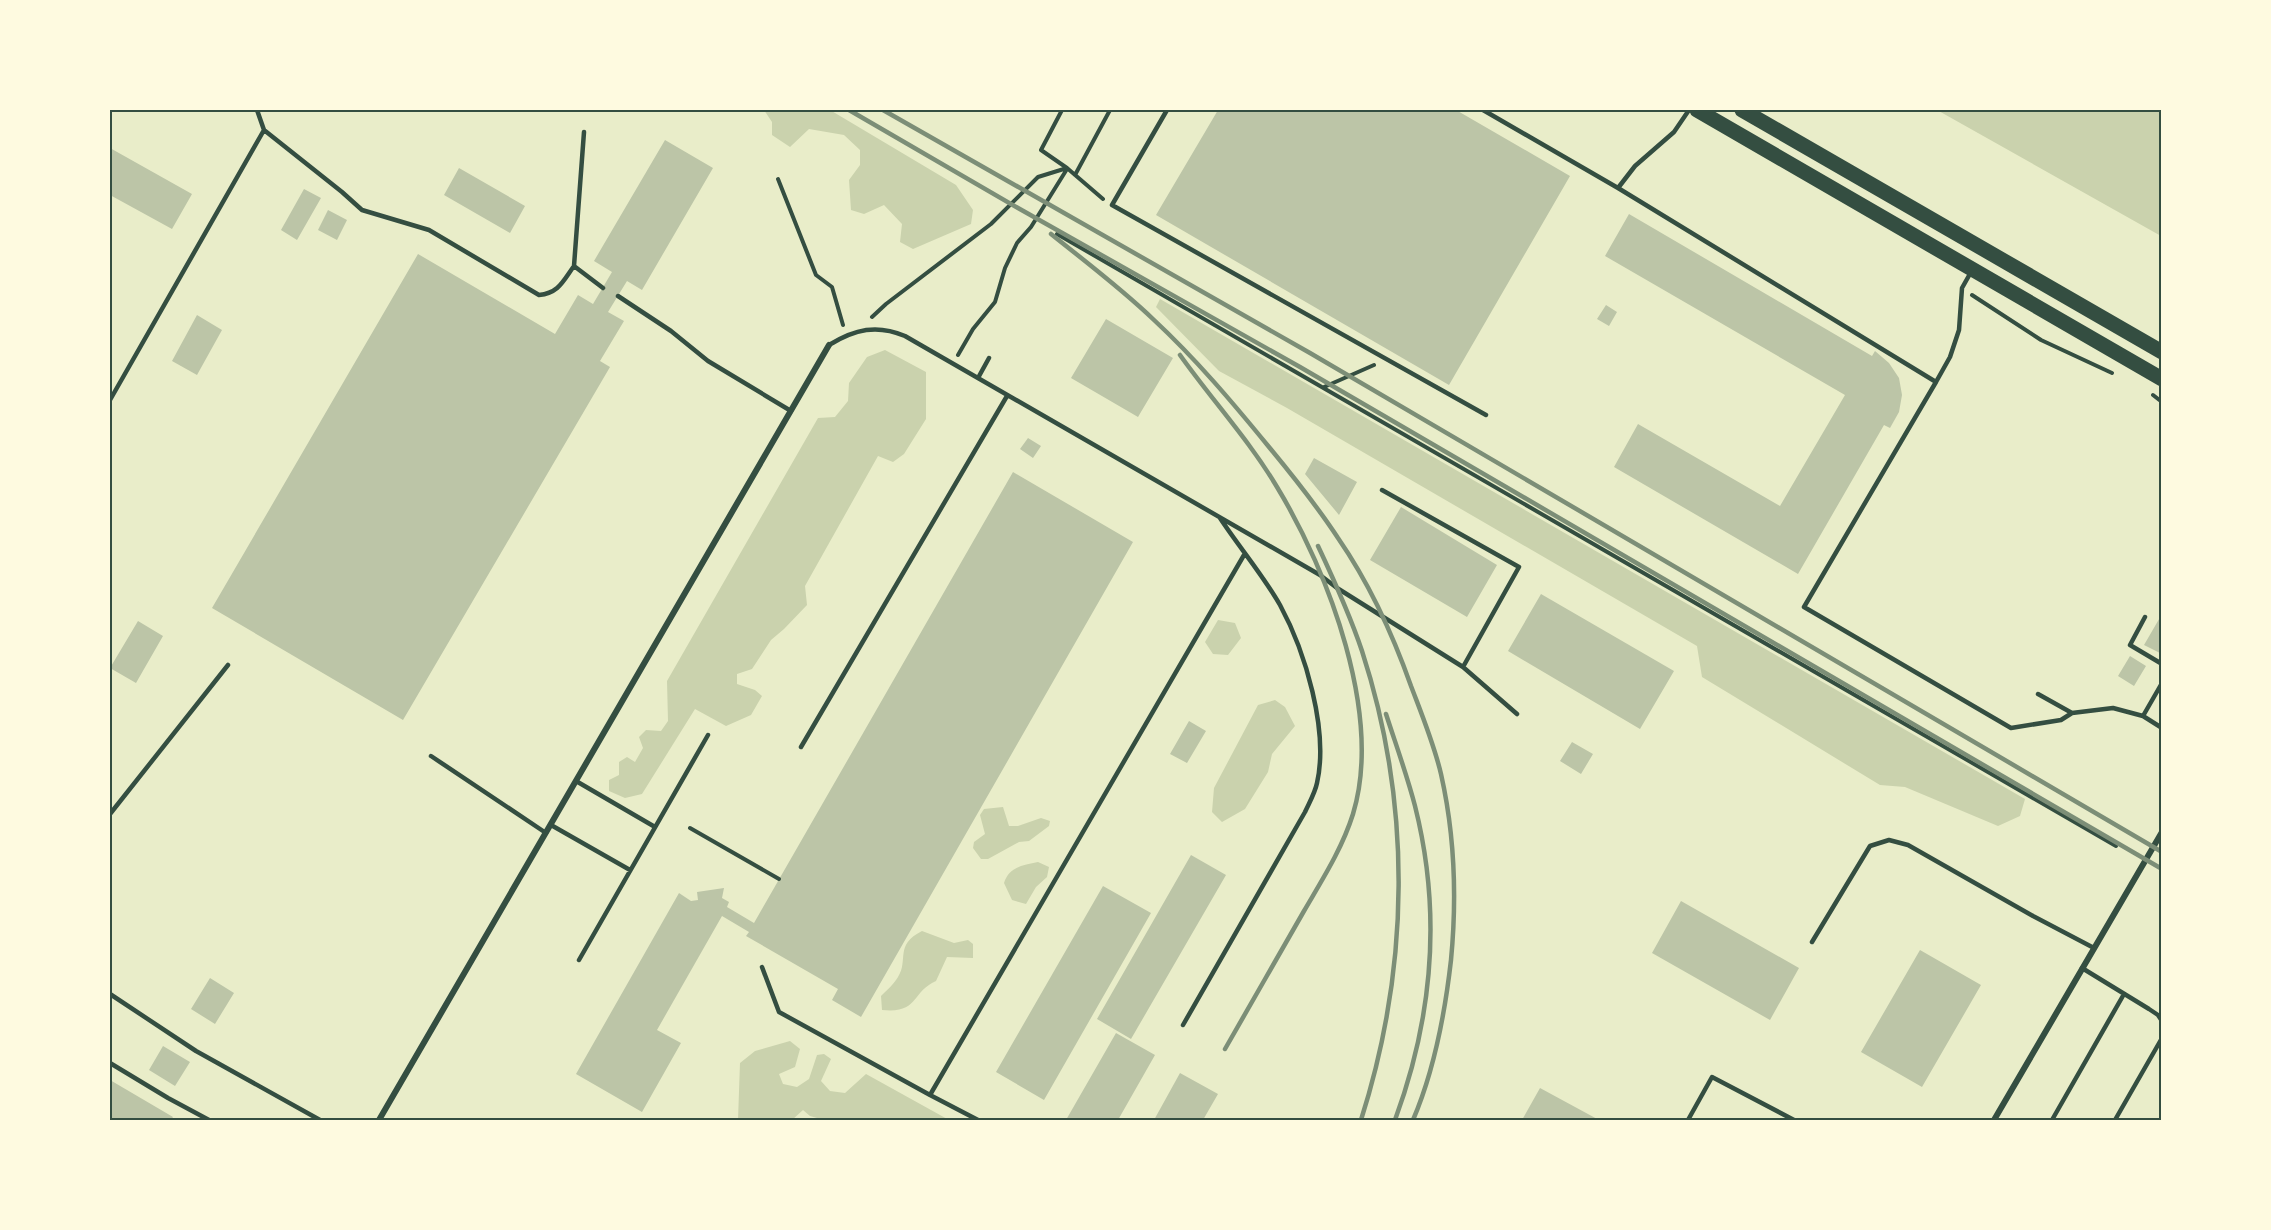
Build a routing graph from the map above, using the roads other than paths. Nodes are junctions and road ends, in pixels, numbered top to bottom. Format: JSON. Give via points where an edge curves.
{"nodes":[{"id":1,"x":257,"y":110,"type":"edge"},
{"id":2,"x":1167,"y":110,"type":"edge"},
{"id":3,"x":1483,"y":110,"type":"edge"},
{"id":4,"x":1689,"y":110,"type":"edge"},
{"id":5,"x":1697,"y":110,"type":"edge"},
{"id":6,"x":1742,"y":110,"type":"edge"},
{"id":7,"x":264,"y":130,"type":"junction"},
{"id":8,"x":584,"y":132,"type":"dead end"},
{"id":9,"x":1618,"y":188,"type":"junction"},
{"id":10,"x":574,"y":266,"type":"junction"},
{"id":11,"x":1973,"y":270,"type":"junction"},
{"id":12,"x":603,"y":288,"type":"dead end"},
{"id":13,"x":618,"y":297,"type":"dead end"},
{"id":14,"x":829,"y":345,"type":"joint"},
{"id":15,"x":2162,"y":352,"type":"edge"},
{"id":16,"x":989,"y":358,"type":"dead end"},
{"id":17,"x":978,"y":378,"type":"junction"},
{"id":18,"x":2162,"y":379,"type":"edge"},
{"id":19,"x":1936,"y":382,"type":"junction"},
{"id":20,"x":1007,"y":396,"type":"junction"},
{"id":21,"x":110,"y":400,"type":"edge"},
{"id":22,"x":790,"y":411,"type":"junction"},
{"id":23,"x":1486,"y":415,"type":"dead end"},
{"id":24,"x":1382,"y":490,"type":"dead end"},
{"id":25,"x":1218,"y":516,"type":"junction"},
{"id":26,"x":1244,"y":555,"type":"junction"},
{"id":27,"x":2145,"y":617,"type":"dead end"},
{"id":28,"x":2162,"y":664,"type":"edge"},
{"id":29,"x":228,"y":665,"type":"dead end"},
{"id":30,"x":1463,"y":667,"type":"junction"},
{"id":31,"x":2162,"y":683,"type":"edge"},
{"id":32,"x":2038,"y":694,"type":"dead end"},
{"id":33,"x":1517,"y":714,"type":"dead end"},
{"id":34,"x":2073,"y":714,"type":"junction"},
{"id":35,"x":2143,"y":716,"type":"junction"},
{"id":36,"x":2162,"y":728,"type":"edge"},
{"id":37,"x":708,"y":735,"type":"dead end"},
{"id":38,"x":801,"y":747,"type":"dead end"},
{"id":39,"x":431,"y":756,"type":"dead end"},
{"id":40,"x":576,"y":781,"type":"junction"},
{"id":41,"x":110,"y":814,"type":"edge"},
{"id":42,"x":551,"y":825,"type":"junction"},
{"id":43,"x":655,"y":827,"type":"junction"},
{"id":44,"x":2162,"y":832,"type":"edge"},
{"id":45,"x":546,"y":833,"type":"junction"},
{"id":46,"x":630,"y":870,"type":"junction"},
{"id":47,"x":1812,"y":942,"type":"dead end"},
{"id":48,"x":2094,"y":948,"type":"junction"},
{"id":49,"x":579,"y":960,"type":"dead end"},
{"id":50,"x":762,"y":967,"type":"dead end"},
{"id":51,"x":2082,"y":968,"type":"junction"},
{"id":52,"x":110,"y":994,"type":"edge"},
{"id":53,"x":2124,"y":994,"type":"junction"},
{"id":54,"x":2162,"y":1021,"type":"edge"},
{"id":55,"x":1183,"y":1025,"type":"dead end"},
{"id":56,"x":2162,"y":1038,"type":"edge"},
{"id":57,"x":110,"y":1063,"type":"edge"},
{"id":58,"x":930,"y":1095,"type":"junction"},
{"id":59,"x":209,"y":1120,"type":"edge"},
{"id":60,"x":320,"y":1120,"type":"edge"},
{"id":61,"x":380,"y":1120,"type":"edge"},
{"id":62,"x":978,"y":1120,"type":"edge"},
{"id":63,"x":1688,"y":1120,"type":"edge"},
{"id":64,"x":1794,"y":1120,"type":"edge"},
{"id":65,"x":1994,"y":1120,"type":"edge"},
{"id":66,"x":2052,"y":1120,"type":"edge"},
{"id":67,"x":2115,"y":1120,"type":"edge"}],
"edges":[{"from":1,"to":7,"type":"lane"},
{"from":2,"to":23,"type":"lane","via":[[1112,205]]},
{"from":3,"to":9,"type":"lane"},
{"from":4,"to":9,"type":"lane","via":[[1674,132],[1635,166]]},
{"from":5,"to":11,"type":"main road"},
{"from":6,"to":15,"type":"main road"},
{"from":7,"to":10,"type":"lane","via":[[362,210],[429,230],[539,295],[550,294]]},
{"from":7,"to":21,"type":"lane"},
{"from":8,"to":10,"type":"lane"},
{"from":9,"to":19,"type":"lane"},
{"from":10,"to":12,"type":"lane"},
{"from":11,"to":18,"type":"main road"},
{"from":11,"to":19,"type":"lane","via":[[1962,288],[1959,330]]},
{"from":13,"to":22,"type":"lane","via":[[671,331],[708,361]]},
{"from":14,"to":17,"type":"lane","via":[[859,330],[892,330]]},
{"from":14,"to":22,"type":"street"},
{"from":16,"to":17,"type":"lane"},
{"from":17,"to":20,"type":"lane"},
{"from":19,"to":34,"type":"lane","via":[[1804,608],[2011,728],[2061,720]]},
{"from":20,"to":25,"type":"lane"},
{"from":20,"to":38,"type":"lane"},
{"from":22,"to":40,"type":"street"},
{"from":24,"to":30,"type":"lane","via":[[1519,567]]},
{"from":25,"to":26,"type":"lane"},
{"from":25,"to":30,"type":"lane","via":[[1320,575]]},
{"from":26,"to":55,"type":"lane","via":[[1280,606],[1296,640],[1317,717],[1321,757],[1317,784],[1305,812]]},
{"from":26,"to":58,"type":"lane"},
{"from":27,"to":28,"type":"lane","via":[[2130,645]]},
{"from":29,"to":41,"type":"lane"},
{"from":30,"to":33,"type":"lane"},
{"from":31,"to":35,"type":"lane"},
{"from":32,"to":34,"type":"lane"},
{"from":34,"to":35,"type":"lane","via":[[2113,708]]},
{"from":35,"to":36,"type":"lane"},
{"from":37,"to":43,"type":"lane"},
{"from":39,"to":45,"type":"lane"},
{"from":40,"to":42,"type":"street"},
{"from":40,"to":43,"type":"lane"},
{"from":42,"to":45,"type":"street"},
{"from":42,"to":46,"type":"lane"},
{"from":43,"to":46,"type":"lane"},
{"from":44,"to":48,"type":"street"},
{"from":45,"to":61,"type":"street"},
{"from":46,"to":49,"type":"lane"},
{"from":47,"to":48,"type":"lane","via":[[1870,846],[1889,840],[1908,845]]},
{"from":48,"to":51,"type":"street"},
{"from":50,"to":58,"type":"lane","via":[[779,1012]]},
{"from":51,"to":53,"type":"lane"},
{"from":51,"to":65,"type":"street"},
{"from":52,"to":60,"type":"lane","via":[[196,1051]]},
{"from":53,"to":54,"type":"lane"},
{"from":53,"to":66,"type":"lane"},
{"from":56,"to":67,"type":"lane"},
{"from":57,"to":59,"type":"lane"},
{"from":58,"to":62,"type":"lane"},
{"from":63,"to":64,"type":"lane","via":[[1712,1077]]}]}
